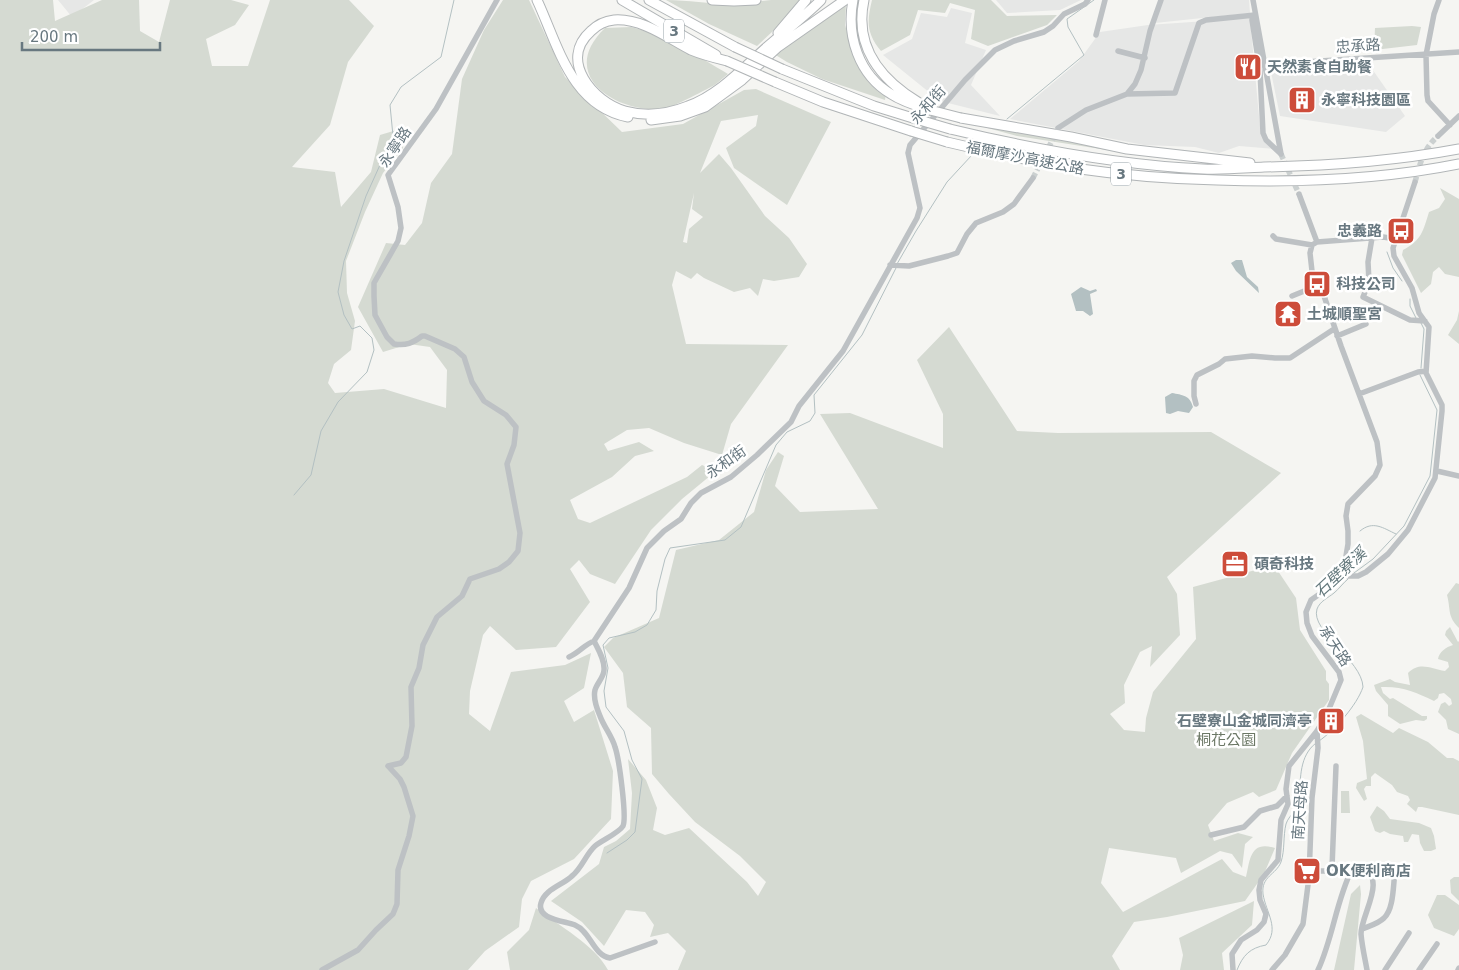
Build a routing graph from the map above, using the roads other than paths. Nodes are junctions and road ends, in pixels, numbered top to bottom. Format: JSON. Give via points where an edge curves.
{"nodes":[{"id":1,"x":497,"y":0,"type":"edge"},
{"id":2,"x":537,"y":0,"type":"edge"},
{"id":3,"x":622,"y":0,"type":"edge"},
{"id":4,"x":649,"y":0,"type":"edge"},
{"id":5,"x":712,"y":0,"type":"edge"},
{"id":6,"x":806,"y":0,"type":"edge"},
{"id":7,"x":821,"y":0,"type":"edge"},
{"id":8,"x":826,"y":0,"type":"edge"},
{"id":9,"x":845,"y":0,"type":"edge"},
{"id":10,"x":853,"y":0,"type":"edge"},
{"id":11,"x":864,"y":0,"type":"edge"},
{"id":12,"x":1088,"y":0,"type":"edge"},
{"id":13,"x":1105,"y":0,"type":"edge"},
{"id":14,"x":1161,"y":0,"type":"edge"},
{"id":15,"x":1253,"y":0,"type":"edge"},
{"id":16,"x":1439,"y":0,"type":"edge"},
{"id":17,"x":752,"y":1,"type":"edge"},
{"id":18,"x":1255,"y":16,"type":"junction"},
{"id":19,"x":1096,"y":36,"type":"dead end"},
{"id":20,"x":774,"y":46,"type":"junction"},
{"id":21,"x":1118,"y":51,"type":"dead end"},
{"id":22,"x":1459,"y":52,"type":"edge"},
{"id":23,"x":1426,"y":55,"type":"junction"},
{"id":24,"x":1144,"y":58,"type":"junction"},
{"id":25,"x":728,"y":61,"type":"junction"},
{"id":26,"x":1261,"y":65,"type":"junction"},
{"id":27,"x":1127,"y":94,"type":"junction"},
{"id":28,"x":930,"y":110,"type":"junction"},
{"id":29,"x":1459,"y":116,"type":"edge"},
{"id":30,"x":1262,"y":122,"type":"junction"},
{"id":31,"x":1450,"y":125,"type":"junction"},
{"id":32,"x":1058,"y":128,"type":"tunnel mouth"},
{"id":33,"x":1277,"y":132,"type":"junction"},
{"id":34,"x":1438,"y":136,"type":"tunnel mouth"},
{"id":35,"x":1278,"y":141,"type":"junction"},
{"id":36,"x":1270,"y":143,"type":"junction"},
{"id":37,"x":1459,"y":149,"type":"edge"},
{"id":38,"x":1459,"y":164,"type":"edge"},
{"id":39,"x":1283,"y":167,"type":"junction"},
{"id":40,"x":1033,"y":178,"type":"tunnel mouth"},
{"id":41,"x":1415,"y":182,"type":"tunnel mouth"},
{"id":42,"x":1299,"y":194,"type":"tunnel mouth"},
{"id":43,"x":1273,"y":236,"type":"dead end"},
{"id":44,"x":1372,"y":238,"type":"junction"},
{"id":45,"x":1396,"y":239,"type":"junction"},
{"id":46,"x":1315,"y":244,"type":"junction"},
{"id":47,"x":895,"y":265,"type":"junction"},
{"id":48,"x":1319,"y":285,"type":"junction"},
{"id":49,"x":1292,"y":296,"type":"dead end"},
{"id":50,"x":1421,"y":321,"type":"junction"},
{"id":51,"x":1366,"y":324,"type":"dead end"},
{"id":52,"x":1334,"y":329,"type":"junction"},
{"id":53,"x":1337,"y":336,"type":"junction"},
{"id":54,"x":1422,"y":371,"type":"junction"},
{"id":55,"x":1359,"y":394,"type":"junction"},
{"id":56,"x":1196,"y":404,"type":"dead end"},
{"id":57,"x":1436,"y":471,"type":"junction"},
{"id":58,"x":1459,"y":476,"type":"edge"},
{"id":59,"x":1340,"y":574,"type":"junction"},
{"id":60,"x":594,"y":641,"type":"junction"},
{"id":61,"x":569,"y":657,"type":"dead end"},
{"id":62,"x":1317,"y":733,"type":"junction"},
{"id":63,"x":1336,"y":766,"type":"dead end"},
{"id":64,"x":1287,"y":796,"type":"junction"},
{"id":65,"x":1211,"y":835,"type":"dead end"},
{"id":66,"x":1399,"y":868,"type":"dead end"},
{"id":67,"x":1310,"y":871,"type":"junction"},
{"id":68,"x":1362,"y":929,"type":"junction"},
{"id":69,"x":1409,"y":933,"type":"dead end"},
{"id":70,"x":655,"y":942,"type":"dead end"},
{"id":71,"x":1437,"y":944,"type":"dead end"},
{"id":72,"x":322,"y":970,"type":"edge"},
{"id":73,"x":1233,"y":970,"type":"edge"},
{"id":74,"x":1272,"y":970,"type":"edge"},
{"id":75,"x":1318,"y":970,"type":"edge"},
{"id":76,"x":1367,"y":970,"type":"edge"},
{"id":77,"x":1385,"y":970,"type":"edge"},
{"id":78,"x":1419,"y":970,"type":"edge"}],
"edges":[{"from":1,"to":72,"type":"street","name":"永寧路","via":[[436,109],[388,175],[402,228],[374,284],[374,296],[375,315],[394,344],[404,346],[425,336],[455,349],[464,357],[472,382],[484,401],[506,415],[516,428],[508,464],[520,544],[518,551],[500,569],[470,579],[462,596],[432,625],[411,687],[412,726],[406,757],[401,763],[388,766],[400,779],[413,816],[398,870],[397,904],[393,914],[358,950]]},
{"from":2,"to":20,"type":"highway","via":[[562,60],[577,85],[594,101],[621,116],[663,119],[692,112],[742,80]]},
{"from":3,"to":25,"type":"highway","name":"福爾摩沙高速公路","number":"3"},
{"from":4,"to":39,"type":"highway","name":"福爾摩沙高速公路","number":"3","bridge":true,"via":[[782,69],[874,106],[950,128],[1012,144],[1156,165],[1204,169]]},
{"from":5,"to":17,"type":"highway"},
{"from":6,"to":20,"type":"highway"},
{"from":7,"to":20,"type":"highway"},
{"from":8,"to":20,"type":"highway"},
{"from":9,"to":20,"type":"highway"},
{"from":10,"to":28,"type":"highway","via":[[851,24],[857,54],[865,70],[890,94]]},
{"from":11,"to":28,"type":"highway","via":[[862,28],[874,63],[895,86]]},
{"from":12,"to":47,"type":"street","name":"永和街","via":[[1064,14],[1044,32],[995,50],[910,145],[908,153],[920,208]]},
{"from":13,"to":19,"type":"street"},
{"from":14,"to":24,"type":"street"},
{"from":15,"to":18,"type":"street"},
{"from":16,"to":23,"type":"street"},
{"from":18,"to":26,"type":"street"},
{"from":18,"to":27,"type":"street","via":[[1200,23],[1175,92]]},
{"from":20,"to":25,"type":"highway","via":[[714,92],[690,105],[656,114],[624,111],[599,98],[583,79],[578,56],[586,35],[605,22],[616,20],[650,28],[692,50]]},
{"from":21,"to":24,"type":"street"},
{"from":22,"to":23,"type":"street","name":"忠承路"},
{"from":23,"to":26,"type":"street","name":"忠承路"},
{"from":23,"to":31,"type":"street","via":[[1428,101]]},
{"from":24,"to":27,"type":"street","via":[[1135,84]]},
{"from":25,"to":38,"type":"highway","name":"福爾摩沙高速公路","number":"3","bridge":true,"via":[[823,102],[911,132],[1074,168],[1154,177],[1257,182],[1386,175]]},
{"from":26,"to":30,"type":"street"},
{"from":26,"to":33,"type":"street"},
{"from":27,"to":32,"type":"street","via":[[1086,110]]},
{"from":28,"to":39,"type":"highway","bridge":true,"via":[[1126,149]]},
{"from":29,"to":31,"type":"street"},
{"from":30,"to":33,"type":"street","via":[[1269,138],[1273,139]]},
{"from":30,"to":36,"type":"street","via":[[1263,133]]},
{"from":31,"to":34,"type":"street"},
{"from":33,"to":35,"type":"street"},
{"from":35,"to":36,"type":"street"},
{"from":35,"to":36,"type":"street","via":[[1282,154]]},
{"from":37,"to":39,"type":"highway","name":"福爾摩沙高速公路","number":"3","via":[[1384,160]]},
{"from":40,"to":47,"type":"street","via":[[1014,204],[976,223],[957,253],[909,266]]},
{"from":41,"to":45,"type":"street"},
{"from":42,"to":46,"type":"street","name":"承天路"},
{"from":43,"to":46,"type":"street"},
{"from":44,"to":45,"type":"street"},
{"from":44,"to":46,"type":"street"},
{"from":44,"to":50,"type":"street","via":[[1369,282],[1363,297]]},
{"from":45,"to":50,"type":"street","via":[[1394,256],[1412,288]]},
{"from":46,"to":48,"type":"street","name":"承天路","via":[[1310,252],[1312,272]]},
{"from":47,"to":60,"type":"street","name":"永和街","via":[[843,351],[790,422],[731,477],[701,493],[681,519],[647,548],[629,588]]},
{"from":48,"to":49,"type":"street"},
{"from":48,"to":52,"type":"street","name":"承天路"},
{"from":50,"to":54,"type":"street","via":[[1429,326],[1430,332]]},
{"from":51,"to":53,"type":"street"},
{"from":52,"to":53,"type":"street","name":"承天路"},
{"from":52,"to":56,"type":"street","via":[[1290,358],[1225,358],[1197,375],[1194,381]]},
{"from":53,"to":55,"type":"street","name":"承天路"},
{"from":54,"to":55,"type":"street"},
{"from":54,"to":57,"type":"street","via":[[1442,405]]},
{"from":55,"to":59,"type":"street","name":"承天路","via":[[1377,442],[1380,465],[1376,476],[1348,504],[1345,563]]},
{"from":57,"to":58,"type":"street"},
{"from":57,"to":59,"type":"street","via":[[1408,530],[1384,558],[1358,576]]},
{"from":59,"to":62,"type":"street","name":"承天路","via":[[1311,600],[1306,612],[1312,636],[1341,677]]},
{"from":60,"to":61,"type":"street"},
{"from":60,"to":70,"type":"street","via":[[604,670],[595,698],[600,717],[615,745],[624,822],[618,831],[594,847],[573,876],[549,893],[540,908],[555,921],[584,930],[599,953],[610,958]]},
{"from":62,"to":64,"type":"street","name":"承天路","via":[[1289,766]]},
{"from":62,"to":67,"type":"street","name":"南天母路"},
{"from":63,"to":67,"type":"street","via":[[1332,868]]},
{"from":64,"to":65,"type":"street","via":[[1276,806],[1260,811],[1244,827]]},
{"from":64,"to":73,"type":"street","name":"承天路","via":[[1288,804],[1281,820],[1278,860],[1261,880],[1259,890],[1266,914],[1264,922],[1241,940],[1232,954]]},
{"from":66,"to":68,"type":"street","via":[[1395,872],[1385,918]]},
{"from":67,"to":74,"type":"street","name":"南天母路","via":[[1303,924]]},
{"from":68,"to":75,"type":"street","via":[[1374,882],[1370,872],[1360,866],[1349,874]]},
{"from":68,"to":76,"type":"street"},
{"from":69,"to":77,"type":"street"},
{"from":71,"to":78,"type":"street"}]}
